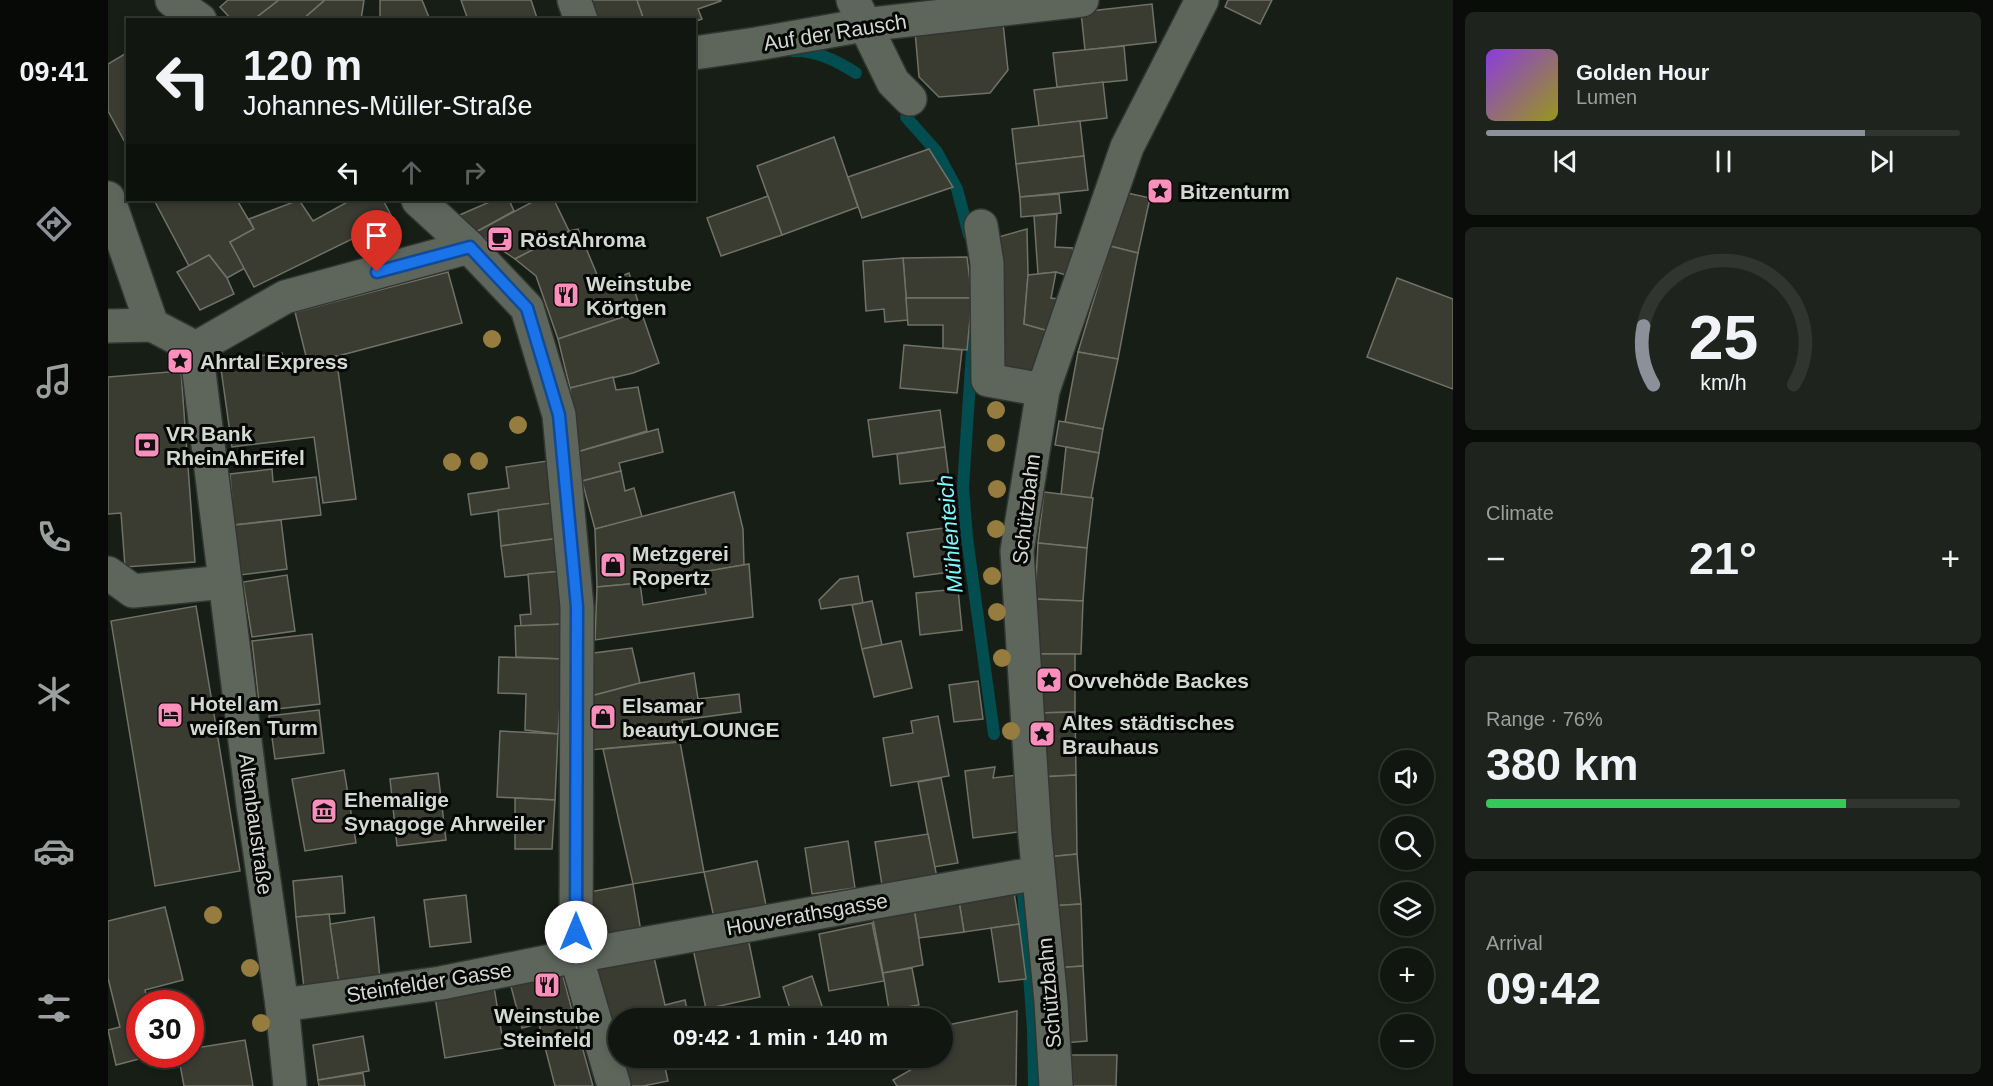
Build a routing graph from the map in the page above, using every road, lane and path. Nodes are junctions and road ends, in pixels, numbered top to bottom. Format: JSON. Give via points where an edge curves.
{"nodes":[{"id":1,"x":1082,"y":0,"type":"edge"},
{"id":2,"x":1202,"y":0,"type":"edge"},
{"id":3,"x":858,"y":12,"type":"edge"},
{"id":4,"x":696,"y":53,"type":"edge"},
{"id":5,"x":910,"y":99,"type":"dead end"},
{"id":6,"x":108,"y":198,"type":"edge"},
{"id":7,"x":419,"y":201,"type":"edge"},
{"id":8,"x":981,"y":226,"type":"dead end"},
{"id":9,"x":470,"y":247,"type":"junction"},
{"id":10,"x":152,"y":325,"type":"junction"},
{"id":11,"x":108,"y":326,"type":"edge"},
{"id":12,"x":196,"y":348,"type":"junction"},
{"id":13,"x":1043,"y":390,"type":"junction"},
{"id":14,"x":108,"y":573,"type":"edge"},
{"id":15,"x":225,"y":582,"type":"junction"},
{"id":16,"x":1038,"y":873,"type":"junction"},
{"id":17,"x":576,"y":956,"type":"junction"},
{"id":18,"x":282,"y":1005,"type":"junction"},
{"id":19,"x":290,"y":1086,"type":"edge"},
{"id":20,"x":614,"y":1086,"type":"edge"},
{"id":21,"x":1056,"y":1086,"type":"edge"}],
"edges":[{"from":1,"to":3,"type":"street","name":"Auf der Rausch"},
{"from":2,"to":13,"type":"street","name":"Schützbahn","via":[[1127,147]]},
{"from":3,"to":4,"type":"street","name":"Auf der Rausch","via":[[756,44]]},
{"from":3,"to":5,"type":"street","via":[[893,82]]},
{"from":6,"to":10,"type":"street"},
{"from":7,"to":9,"type":"street"},
{"from":8,"to":13,"type":"street","via":[[987,263],[988,380]]},
{"from":9,"to":12,"type":"street","via":[[285,297]]},
{"from":9,"to":17,"type":"street","via":[[527,308],[559,415],[577,607]]},
{"from":10,"to":11,"type":"street"},
{"from":10,"to":12,"type":"street"},
{"from":12,"to":15,"type":"street","name":"Altenbaustraße"},
{"from":13,"to":16,"type":"street","name":"Schützbahn","via":[[1017,551]]},
{"from":14,"to":15,"type":"street","via":[[133,591]]},
{"from":15,"to":18,"type":"street","name":"Altenbaustraße"},
{"from":16,"to":17,"type":"street","name":"Houverathsgasse"},
{"from":16,"to":21,"type":"street","name":"Schützbahn","via":[[1052,1002]]},
{"from":17,"to":18,"type":"street","name":"Steinfelder Gasse","via":[[441,983]]},
{"from":17,"to":20,"type":"street"},
{"from":18,"to":19,"type":"street","name":"Altenbaustraße"}]}
